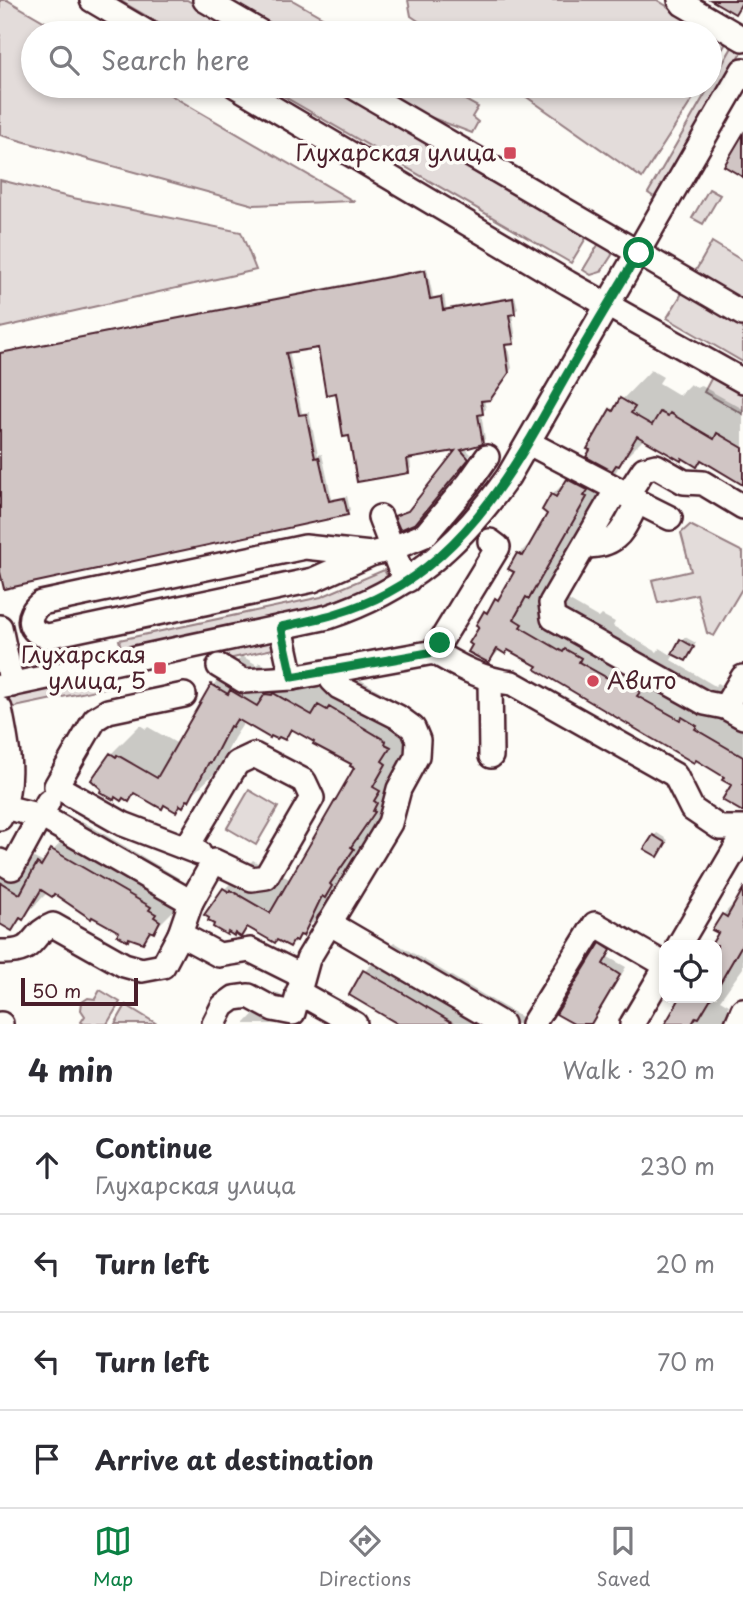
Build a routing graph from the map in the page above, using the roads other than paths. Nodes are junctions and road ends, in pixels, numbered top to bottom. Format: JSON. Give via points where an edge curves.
{"nodes":[{"id":1,"x":92,"y":0,"type":"edge"},
{"id":2,"x":205,"y":0,"type":"edge"},
{"id":3,"x":680,"y":0,"type":"edge"},
{"id":4,"x":128,"y":21,"type":"edge"},
{"id":5,"x":241,"y":21,"type":"edge"},
{"id":6,"x":712,"y":21,"type":"edge"},
{"id":7,"x":722,"y":27,"type":"edge"},
{"id":8,"x":743,"y":39,"type":"edge"},
{"id":9,"x":743,"y":70,"type":"edge"},
{"id":10,"x":256,"y":98,"type":"edge"},
{"id":11,"x":373,"y":98,"type":"edge"},
{"id":12,"x":639,"y":253,"type":"junction"},
{"id":13,"x":608,"y":304,"type":"junction"},
{"id":14,"x":743,"y":314,"type":"edge"},
{"id":15,"x":743,"y":381,"type":"edge"},
{"id":16,"x":529,"y":443,"type":"junction"},
{"id":17,"x":487,"y":457,"type":"dead end"},
{"id":18,"x":468,"y":484,"type":"junction"},
{"id":19,"x":627,"y":495,"type":"junction"},
{"id":20,"x":492,"y":500,"type":"junction"},
{"id":21,"x":743,"y":507,"type":"edge"},
{"id":22,"x":380,"y":517,"type":"dead end"},
{"id":23,"x":670,"y":518,"type":"dead end"},
{"id":24,"x":489,"y":541,"type":"dead end"},
{"id":25,"x":381,"y":552,"type":"junction"},
{"id":26,"x":408,"y":580,"type":"junction"},
{"id":27,"x":0,"y":627,"type":"edge"},
{"id":28,"x":281,"y":627,"type":"junction"},
{"id":29,"x":434,"y":652,"type":"junction"},
{"id":30,"x":219,"y":666,"type":"dead end"},
{"id":31,"x":330,"y":672,"type":"junction"},
{"id":32,"x":5,"y":676,"type":"edge"},
{"id":33,"x":292,"y":677,"type":"junction"},
{"id":34,"x":743,"y":677,"type":"edge"},
{"id":35,"x":490,"y":680,"type":"junction"},
{"id":36,"x":184,"y":695,"type":"dead end"},
{"id":37,"x":0,"y":709,"type":"edge"},
{"id":38,"x":734,"y":712,"type":"edge"},
{"id":39,"x":491,"y":756,"type":"dead end"},
{"id":40,"x":56,"y":786,"type":"junction"},
{"id":41,"x":1,"y":811,"type":"edge"},
{"id":42,"x":41,"y":816,"type":"junction"},
{"id":43,"x":743,"y":828,"type":"edge"},
{"id":44,"x":743,"y":836,"type":"edge"},
{"id":45,"x":187,"y":847,"type":"junction"},
{"id":46,"x":0,"y":861,"type":"edge"},
{"id":47,"x":214,"y":861,"type":"junction"},
{"id":48,"x":191,"y":902,"type":"junction"},
{"id":49,"x":329,"y":923,"type":"junction"},
{"id":50,"x":180,"y":934,"type":"junction"},
{"id":51,"x":682,"y":940,"type":"edge"},
{"id":52,"x":0,"y":952,"type":"edge"},
{"id":53,"x":659,"y":961,"type":"edge"},
{"id":54,"x":659,"y":978,"type":"edge"},
{"id":55,"x":297,"y":1001,"type":"edge"},
{"id":56,"x":743,"y":1010,"type":"edge"},
{"id":57,"x":214,"y":1024,"type":"edge"},
{"id":58,"x":355,"y":1024,"type":"edge"},
{"id":59,"x":502,"y":1024,"type":"edge"},
{"id":60,"x":533,"y":1024,"type":"edge"},
{"id":61,"x":632,"y":1024,"type":"edge"},
{"id":62,"x":737,"y":1024,"type":"edge"}],
"edges":[{"from":1,"to":4,"type":"street"},
{"from":2,"to":5,"type":"street"},
{"from":3,"to":6,"type":"street"},
{"from":7,"to":8,"type":"street"},
{"from":9,"to":12,"type":"street"},
{"from":10,"to":13,"type":"street"},
{"from":11,"to":12,"type":"street"},
{"from":12,"to":13,"type":"street"},
{"from":12,"to":14,"type":"street"},
{"from":13,"to":15,"type":"street"},
{"from":13,"to":16,"type":"street"},
{"from":16,"to":19,"type":"street"},
{"from":16,"to":20,"type":"street"},
{"from":17,"to":18,"type":"street"},
{"from":18,"to":20,"type":"street"},
{"from":18,"to":25,"type":"street","via":[[425,535]]},
{"from":19,"to":21,"type":"street","via":[[643,469],[656,466],[684,482],[703,483]]},
{"from":19,"to":23,"type":"street"},
{"from":19,"to":38,"type":"street","via":[[615,541],[585,546],[551,603],[552,618],[705,703]]},
{"from":20,"to":26,"type":"street","via":[[472,524]]},
{"from":22,"to":25,"type":"street"},
{"from":24,"to":29,"type":"street","via":[[498,547]]},
{"from":25,"to":25,"type":"street","via":[[313,580],[48,636],[32,628],[30,617],[41,603],[305,547]]},
{"from":25,"to":26,"type":"street"},
{"from":26,"to":28,"type":"street","via":[[362,606]]},
{"from":27,"to":32,"type":"street"},
{"from":28,"to":32,"type":"street"},
{"from":28,"to":33,"type":"street"},
{"from":29,"to":31,"type":"street"},
{"from":29,"to":35,"type":"street"},
{"from":30,"to":33,"type":"street","via":[[244,681]]},
{"from":31,"to":33,"type":"street"},
{"from":31,"to":49,"type":"street","via":[[339,687],[413,728],[418,740],[417,756],[399,789],[390,823]]},
{"from":34,"to":38,"type":"street"},
{"from":35,"to":39,"type":"street"},
{"from":35,"to":43,"type":"street","via":[[512,683],[675,775],[692,809],[720,828]]},
{"from":36,"to":40,"type":"street","via":[[108,711],[95,719]]},
{"from":37,"to":41,"type":"street","via":[[10,780]]},
{"from":40,"to":42,"type":"street"},
{"from":40,"to":45,"type":"street","via":[[123,824]]},
{"from":41,"to":42,"type":"street"},
{"from":42,"to":46,"type":"street","via":[[12,867]]},
{"from":42,"to":48,"type":"street"},
{"from":44,"to":51,"type":"street"},
{"from":45,"to":47,"type":"street"},
{"from":45,"to":47,"type":"street","via":[[237,763],[254,755],[304,781],[312,798],[266,877],[253,879]]},
{"from":47,"to":48,"type":"street"},
{"from":48,"to":50,"type":"street"},
{"from":49,"to":55,"type":"street","via":[[308,959]]},
{"from":49,"to":59,"type":"street"},
{"from":50,"to":52,"type":"street","via":[[163,966],[142,970],[124,965],[53,925],[17,952]]},
{"from":50,"to":55,"type":"street","via":[[219,955],[250,950]]},
{"from":53,"to":60,"type":"street","via":[[595,924]]},
{"from":54,"to":61,"type":"street"},
{"from":55,"to":57,"type":"street","via":[[273,1009],[249,996],[234,998],[223,1006]]},
{"from":55,"to":58,"type":"street"},
{"from":56,"to":62,"type":"street"}]}
